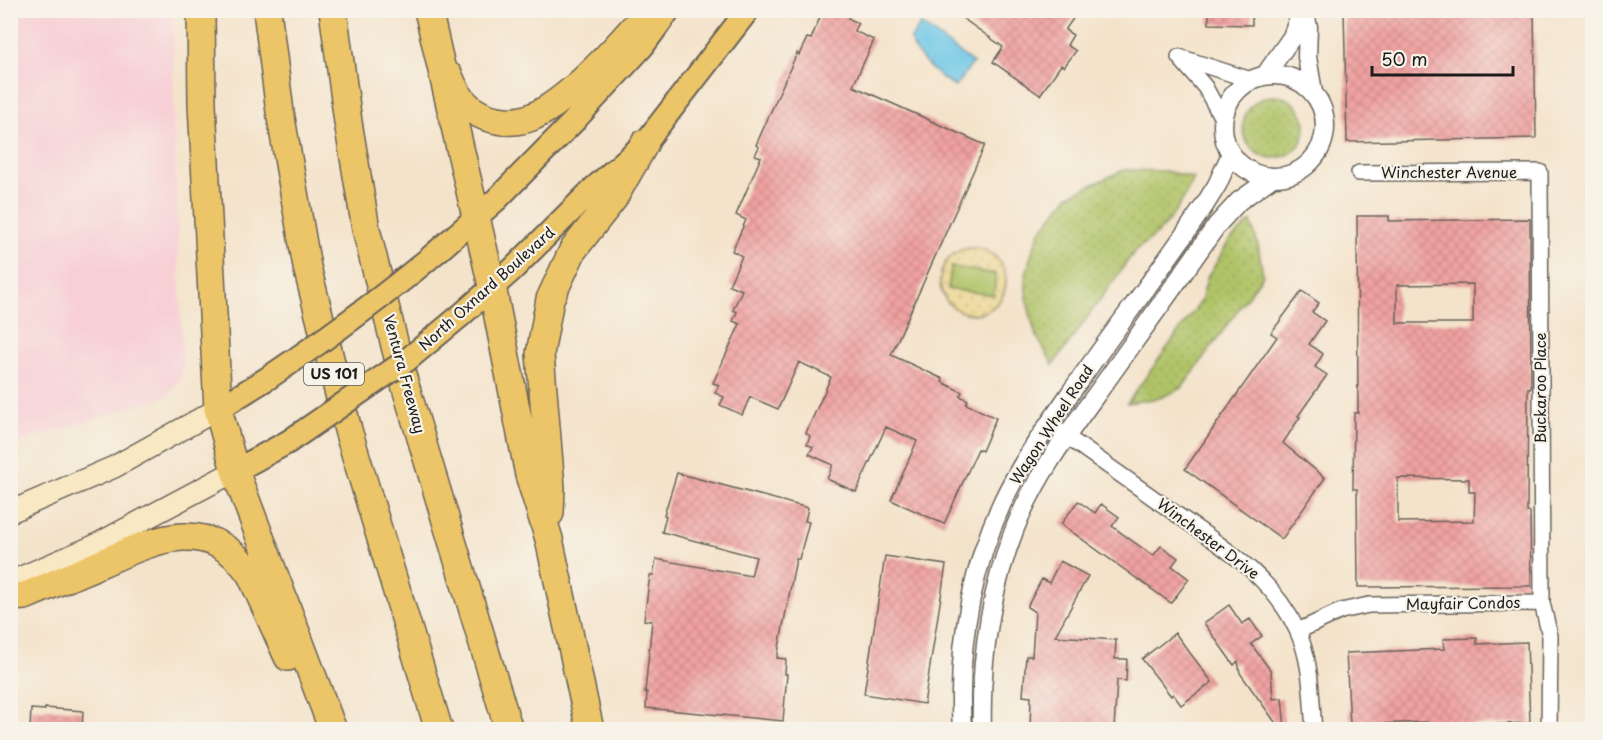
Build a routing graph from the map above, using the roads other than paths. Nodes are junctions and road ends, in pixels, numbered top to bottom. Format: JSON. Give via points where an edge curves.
{"nodes":[{"id":1,"x":201,"y":10,"type":"edge"},
{"id":2,"x":267,"y":10,"type":"edge"},
{"id":3,"x":333,"y":10,"type":"edge"},
{"id":4,"x":428,"y":10,"type":"edge"},
{"id":5,"x":649,"y":10,"type":"edge"},
{"id":6,"x":669,"y":10,"type":"edge"},
{"id":7,"x":748,"y":10,"type":"edge"},
{"id":8,"x":1303,"y":10,"type":"edge"},
{"id":9,"x":436,"y":51,"type":"junction"},
{"id":10,"x":1259,"y":77,"type":"junction"},
{"id":11,"x":1313,"y":92,"type":"junction"},
{"id":12,"x":1223,"y":120,"type":"junction"},
{"id":13,"x":645,"y":143,"type":"junction"},
{"id":14,"x":1231,"y":154,"type":"junction"},
{"id":15,"x":1540,"y":172,"type":"joint"},
{"id":16,"x":1359,"y":173,"type":"dead end"},
{"id":17,"x":1273,"y":177,"type":"junction"},
{"id":18,"x":475,"y":218,"type":"junction"},
{"id":19,"x":492,"y":286,"type":"junction"},
{"id":20,"x":218,"y":409,"type":"junction"},
{"id":21,"x":1049,"y":424,"type":"junction"},
{"id":22,"x":1066,"y":436,"type":"junction"},
{"id":23,"x":235,"y":471,"type":"junction"},
{"id":24,"x":10,"y":512,"type":"edge"},
{"id":25,"x":549,"y":539,"type":"junction"},
{"id":26,"x":10,"y":582,"type":"edge"},
{"id":27,"x":10,"y":597,"type":"edge"},
{"id":28,"x":1542,"y":603,"type":"junction"},
{"id":29,"x":1298,"y":631,"type":"junction"},
{"id":30,"x":323,"y":729,"type":"edge"},
{"id":31,"x":333,"y":729,"type":"edge"},
{"id":32,"x":439,"y":729,"type":"edge"},
{"id":33,"x":509,"y":729,"type":"edge"},
{"id":34,"x":590,"y":729,"type":"edge"},
{"id":35,"x":962,"y":729,"type":"edge"},
{"id":36,"x":982,"y":729,"type":"edge"},
{"id":37,"x":1314,"y":729,"type":"edge"},
{"id":38,"x":1550,"y":729,"type":"edge"}],
"edges":[{"from":1,"to":20,"type":"highway","via":[[202,104]]},
{"from":2,"to":32,"type":"highway","number":"US 101","via":[[307,267],[348,430]]},
{"from":3,"to":33,"type":"highway","name":"Ventura Freeway","via":[[366,229],[403,378]]},
{"from":4,"to":9,"type":"highway"},
{"from":5,"to":9,"type":"highway","via":[[601,64],[544,111],[526,119],[504,122],[484,116],[466,104]]},
{"from":6,"to":18,"type":"main road","via":[[642,47],[573,122]]},
{"from":7,"to":13,"type":"main road","name":"North Oxnard Boulevard"},
{"from":8,"to":10,"type":"street","via":[[1292,37]]},
{"from":8,"to":11,"type":"street"},
{"from":9,"to":18,"type":"highway"},
{"from":10,"to":11,"type":"street","via":[[1285,75]]},
{"from":10,"to":12,"type":"street","via":[[1238,91]]},
{"from":10,"to":12,"type":"street","via":[[1179,57],[1205,87]]},
{"from":11,"to":17,"type":"street","via":[[1324,121],[1320,148],[1300,169]]},
{"from":12,"to":14,"type":"street","via":[[1222,130]]},
{"from":13,"to":19,"type":"main road","name":"North Oxnard Boulevard"},
{"from":13,"to":25,"type":"highway","via":[[613,200],[573,250],[550,298],[540,354],[551,488]]},
{"from":14,"to":17,"type":"street","via":[[1256,174]]},
{"from":14,"to":21,"type":"street","name":"Wagon Wheel Road","via":[[1194,220]]},
{"from":15,"to":16,"type":"street","name":"Winchester Avenue"},
{"from":15,"to":28,"type":"street","name":"Buckaroo Place"},
{"from":17,"to":22,"type":"street","name":"Wagon Wheel Road","via":[[1239,201],[1217,225]]},
{"from":18,"to":19,"type":"highway"},
{"from":18,"to":20,"type":"main road","bridge":true,"via":[[342,328]]},
{"from":19,"to":23,"type":"main road","name":"North Oxnard Boulevard","bridge":true,"via":[[407,360],[288,442]]},
{"from":19,"to":25,"type":"highway","via":[[530,476]]},
{"from":20,"to":23,"type":"highway"},
{"from":20,"to":24,"type":"main road","via":[[114,467]]},
{"from":21,"to":22,"type":"street","name":"Winchester Drive"},
{"from":21,"to":35,"type":"street","name":"Wagon Wheel Road","via":[[1003,502],[975,580],[964,639]]},
{"from":22,"to":29,"type":"street","name":"Winchester Drive","via":[[1250,567],[1276,595]]},
{"from":22,"to":36,"type":"street","name":"Wagon Wheel Road","via":[[1015,527],[1003,564],[987,636]]},
{"from":23,"to":26,"type":"main road","name":"North Oxnard Boulevard","via":[[92,546]]},
{"from":23,"to":31,"type":"highway"},
{"from":25,"to":34,"type":"highway"},
{"from":27,"to":30,"type":"highway","via":[[25,596],[150,542],[187,536],[214,542],[235,556],[251,575]]},
{"from":28,"to":29,"type":"street","name":"Mayfair Condos","via":[[1369,605],[1341,611]]},
{"from":28,"to":38,"type":"street","name":"Mayfair Condos","via":[[1550,636]]},
{"from":29,"to":37,"type":"street","name":"Winchester Drive","via":[[1307,659]]}]}
